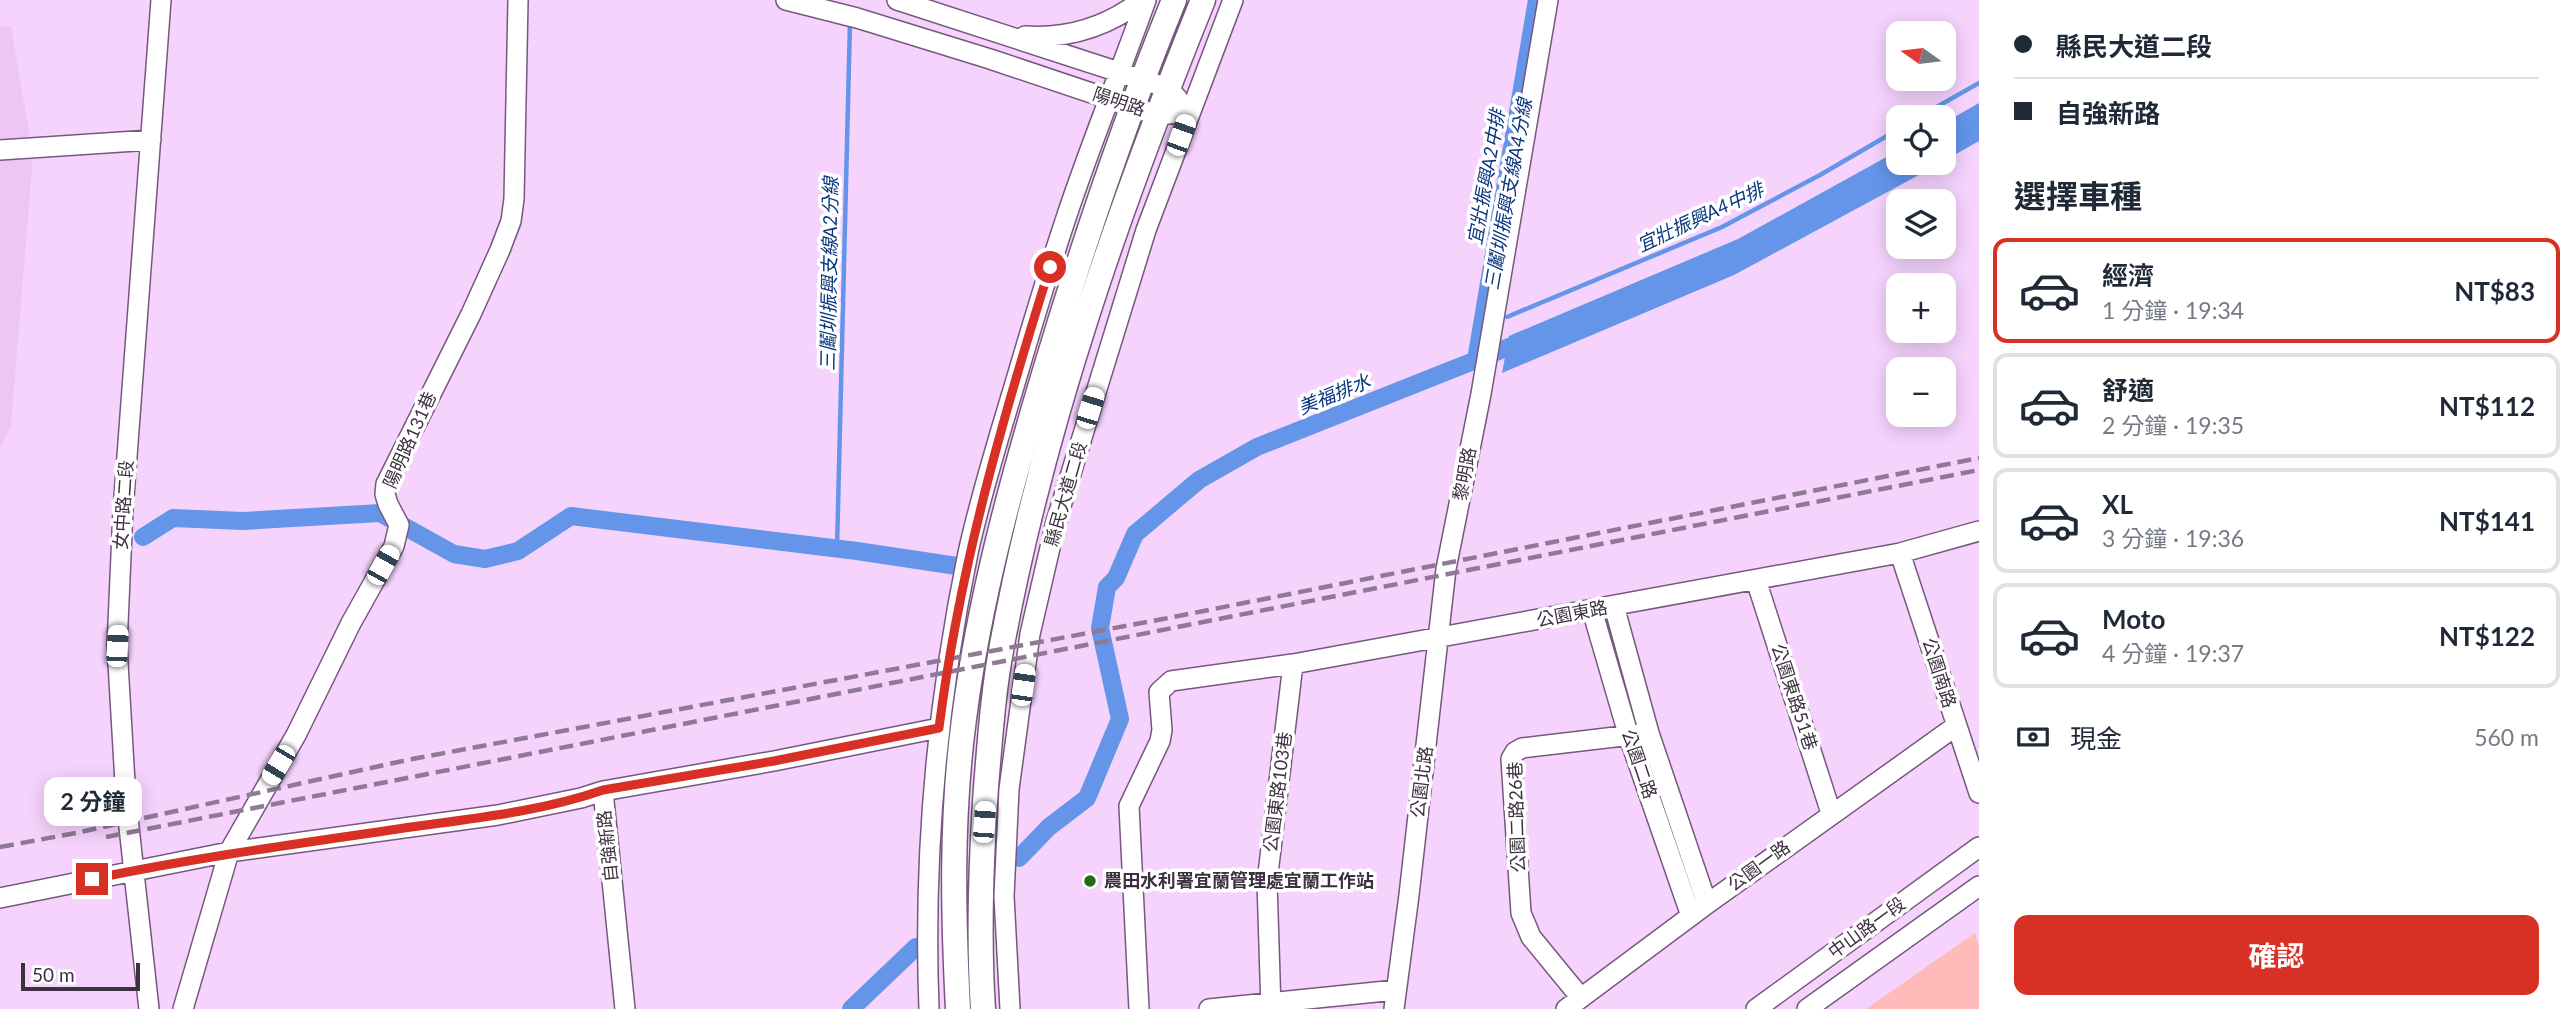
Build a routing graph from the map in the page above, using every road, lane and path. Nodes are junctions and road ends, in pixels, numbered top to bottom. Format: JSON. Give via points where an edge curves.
{"nodes":[{"id":1,"x":161,"y":0,"type":"edge"},
{"id":2,"x":517,"y":0,"type":"edge"},
{"id":3,"x":786,"y":0,"type":"edge"},
{"id":4,"x":897,"y":0,"type":"edge"},
{"id":5,"x":1144,"y":0,"type":"edge"},
{"id":6,"x":1174,"y":0,"type":"edge"},
{"id":7,"x":1203,"y":0,"type":"edge"},
{"id":8,"x":1233,"y":0,"type":"edge"},
{"id":9,"x":1548,"y":0,"type":"edge"},
{"id":10,"x":987,"y":27,"type":"junction"},
{"id":11,"x":1131,"y":76,"type":"junction"},
{"id":12,"x":1168,"y":88,"type":"junction"},
{"id":13,"x":1121,"y":102,"type":"junction"},
{"id":14,"x":1189,"y":112,"type":"junction"},
{"id":15,"x":1157,"y":115,"type":"junction"},
{"id":16,"x":151,"y":141,"type":"junction"},
{"id":17,"x":0,"y":150,"type":"edge"},
{"id":18,"x":1979,"y":531,"type":"edge"},
{"id":19,"x":1900,"y":553,"type":"junction"},
{"id":20,"x":1449,"y":555,"type":"joint"},
{"id":21,"x":1756,"y":580,"type":"junction"},
{"id":22,"x":1614,"y":606,"type":"junction"},
{"id":23,"x":1592,"y":610,"type":"junction"},
{"id":24,"x":1438,"y":639,"type":"junction"},
{"id":25,"x":1293,"y":664,"type":"junction"},
{"id":26,"x":1956,"y":726,"type":"junction"},
{"id":27,"x":939,"y":728,"type":"junction"},
{"id":28,"x":1649,"y":733,"type":"junction"},
{"id":29,"x":1629,"y":737,"type":"junction"},
{"id":30,"x":603,"y":790,"type":"junction"},
{"id":31,"x":1979,"y":793,"type":"edge"},
{"id":32,"x":1831,"y":813,"type":"junction"},
{"id":33,"x":1979,"y":847,"type":"edge"},
{"id":34,"x":229,"y":852,"type":"junction"},
{"id":35,"x":133,"y":871,"type":"junction"},
{"id":36,"x":1979,"y":886,"type":"edge"},
{"id":37,"x":0,"y":898,"type":"edge"},
{"id":38,"x":981,"y":901,"type":"junction"},
{"id":39,"x":1707,"y":904,"type":"junction"},
{"id":40,"x":1691,"y":916,"type":"junction"},
{"id":41,"x":1006,"y":949,"type":"junction"},
{"id":42,"x":1395,"y":1000,"type":"edge"},
{"id":43,"x":1574,"y":1003,"type":"edge"},
{"id":44,"x":1271,"y":1006,"type":"edge"},
{"id":45,"x":149,"y":1009,"type":"edge"},
{"id":46,"x":183,"y":1009,"type":"edge"},
{"id":47,"x":625,"y":1009,"type":"edge"},
{"id":48,"x":929,"y":1009,"type":"edge"},
{"id":49,"x":958,"y":1009,"type":"edge"},
{"id":50,"x":983,"y":1009,"type":"edge"},
{"id":51,"x":1010,"y":1009,"type":"edge"},
{"id":52,"x":1139,"y":1009,"type":"edge"},
{"id":53,"x":1209,"y":1009,"type":"edge"},
{"id":54,"x":1756,"y":1009,"type":"edge"},
{"id":55,"x":1807,"y":1009,"type":"edge"}],
"edges":[{"from":1,"to":16,"type":"street","name":"女中路二段"},
{"from":2,"to":34,"type":"street","name":"陽明路131巷","via":[[511,221],[471,314],[386,484],[388,504],[399,525],[394,546]]},
{"from":3,"to":13,"type":"street","name":"陽明路"},
{"from":4,"to":10,"type":"street","name":"陽明路"},
{"from":5,"to":10,"type":"street","via":[[1101,26],[1073,34],[1015,35]]},
{"from":5,"to":11,"type":"street"},
{"from":6,"to":11,"type":"main road"},
{"from":7,"to":12,"type":"main road","name":"縣民大道二段"},
{"from":8,"to":14,"type":"street","name":"縣民大道二段"},
{"from":9,"to":20,"type":"street","name":"黎明路"},
{"from":10,"to":11,"type":"street","name":"陽明路"},
{"from":11,"to":12,"type":"street","name":"陽明路"},
{"from":11,"to":13,"type":"main road"},
{"from":12,"to":14,"type":"street","name":"陽明路"},
{"from":12,"to":15,"type":"main road","name":"縣民大道二段"},
{"from":13,"to":15,"type":"street","name":"陽明路"},
{"from":13,"to":27,"type":"street","via":[[1066,216],[995,448],[969,551]]},
{"from":13,"to":49,"type":"main road","via":[[1092,220],[988,576],[964,721],[955,822]]},
{"from":14,"to":15,"type":"street","name":"陽明路"},
{"from":14,"to":41,"type":"street","name":"縣民大道二段","via":[[1146,229],[1074,459],[1030,634],[1009,789]]},
{"from":15,"to":38,"type":"main road","name":"縣民大道二段","via":[[1064,393],[1022,548],[1001,648],[991,731]]},
{"from":16,"to":17,"type":"street"},
{"from":16,"to":35,"type":"street","name":"女中路二段","via":[[117,646]]},
{"from":18,"to":19,"type":"street","name":"公園東路"},
{"from":19,"to":21,"type":"street","name":"公園東路"},
{"from":19,"to":26,"type":"street","name":"公園南路"},
{"from":20,"to":24,"type":"street","name":"公園北路"},
{"from":21,"to":22,"type":"street","name":"公園東路"},
{"from":21,"to":32,"type":"street","name":"公園東路51巷"},
{"from":22,"to":23,"type":"street","name":"公園東路"},
{"from":22,"to":28,"type":"street","name":"公園二路"},
{"from":23,"to":24,"type":"street","name":"公園東路"},
{"from":23,"to":29,"type":"street","name":"公園二路"},
{"from":24,"to":25,"type":"street","name":"公園東路"},
{"from":24,"to":42,"type":"street","name":"公園北路"},
{"from":25,"to":44,"type":"street","name":"公園東路103巷","via":[[1266,882]]},
{"from":25,"to":52,"type":"street","name":"公園東路","via":[[1171,681],[1159,692],[1163,730],[1129,806]]},
{"from":26,"to":31,"type":"street","name":"公園南路"},
{"from":26,"to":32,"type":"street","name":"公園一路"},
{"from":27,"to":30,"type":"street"},
{"from":27,"to":48,"type":"street","via":[[928,846]]},
{"from":28,"to":29,"type":"street","name":"公園二路26巷"},
{"from":28,"to":39,"type":"street","name":"公園二路"},
{"from":29,"to":40,"type":"street","name":"公園二路"},
{"from":29,"to":43,"type":"street","name":"公園二路26巷","via":[[1522,748],[1511,759],[1521,913],[1531,937]]},
{"from":30,"to":34,"type":"street","name":"自強新路","via":[[498,815]]},
{"from":30,"to":47,"type":"street","name":"自強新路"},
{"from":32,"to":39,"type":"street","name":"公園一路"},
{"from":33,"to":54,"type":"street","name":"中山路一段"},
{"from":34,"to":35,"type":"street","name":"自強新路"},
{"from":34,"to":46,"type":"street","name":"陽明路131巷"},
{"from":35,"to":37,"type":"street","name":"自強新路"},
{"from":35,"to":45,"type":"street","name":"女中路二段"},
{"from":36,"to":55,"type":"street","name":"中山路一段"},
{"from":38,"to":41,"type":"street"},
{"from":38,"to":50,"type":"main road","name":"縣民大道二段"},
{"from":39,"to":40,"type":"street","name":"公園一路"},
{"from":40,"to":43,"type":"street","name":"公園一路"},
{"from":41,"to":51,"type":"street","name":"縣民大道二段"},
{"from":42,"to":44,"type":"street"},
{"from":44,"to":53,"type":"street"}]}
